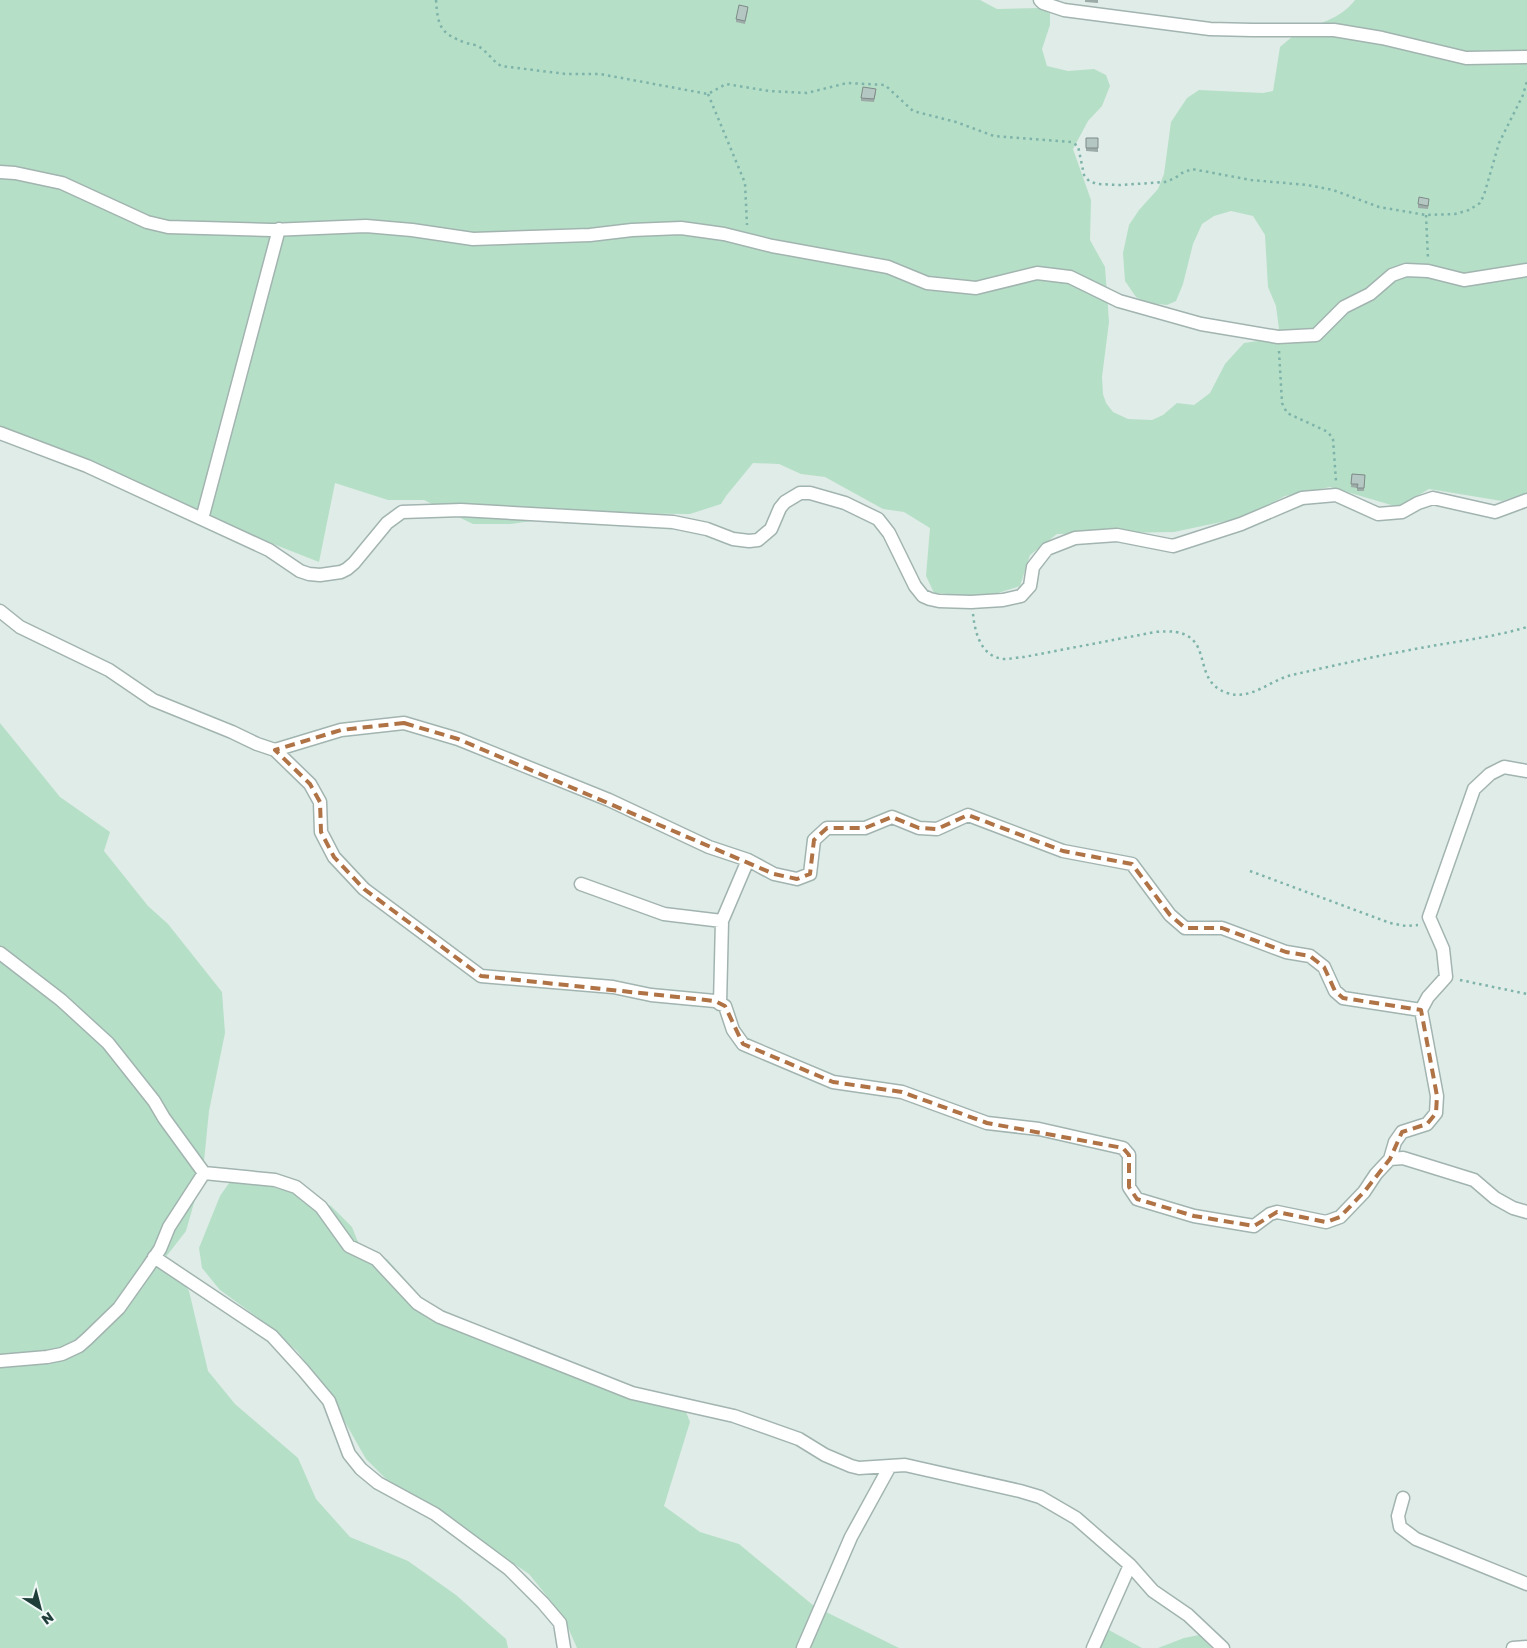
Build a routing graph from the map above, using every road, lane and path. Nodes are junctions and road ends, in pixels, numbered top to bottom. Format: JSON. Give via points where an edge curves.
{"nodes":[{"id":1,"x":436,"y":0,"type":"edge"},
{"id":2,"x":1040,"y":0,"type":"edge"},
{"id":3,"x":1527,"y":57,"type":"edge"},
{"id":4,"x":1527,"y":81,"type":"edge"},
{"id":5,"x":708,"y":94,"type":"junction"},
{"id":6,"x":0,"y":172,"type":"edge"},
{"id":7,"x":1426,"y":216,"type":"junction"},
{"id":8,"x":279,"y":229,"type":"junction"},
{"id":9,"x":746,"y":238,"type":"junction"},
{"id":10,"x":1527,"y":270,"type":"edge"},
{"id":11,"x":1428,"y":271,"type":"junction"},
{"id":12,"x":1278,"y":337,"type":"junction"},
{"id":13,"x":0,"y":433,"type":"edge"},
{"id":14,"x":1336,"y":495,"type":"junction"},
{"id":15,"x":1527,"y":500,"type":"edge"},
{"id":16,"x":202,"y":519,"type":"junction"},
{"id":17,"x":971,"y":602,"type":"junction"},
{"id":18,"x":0,"y":611,"type":"edge"},
{"id":19,"x":1527,"y":627,"type":"edge"},
{"id":20,"x":275,"y":750,"type":"junction"},
{"id":21,"x":1527,"y":771,"type":"edge"},
{"id":22,"x":748,"y":860,"type":"junction"},
{"id":23,"x":1250,"y":871,"type":"dead end"},
{"id":24,"x":581,"y":884,"type":"dead end"},
{"id":25,"x":722,"y":921,"type":"junction"},
{"id":26,"x":1432,"y":924,"type":"junction"},
{"id":27,"x":0,"y":954,"type":"edge"},
{"id":28,"x":1446,"y":977,"type":"junction"},
{"id":29,"x":1527,"y":994,"type":"edge"},
{"id":30,"x":720,"y":1004,"type":"junction"},
{"id":31,"x":1420,"y":1010,"type":"junction"},
{"id":32,"x":1390,"y":1159,"type":"junction"},
{"id":33,"x":204,"y":1173,"type":"junction"},
{"id":34,"x":1527,"y":1212,"type":"edge"},
{"id":35,"x":151,"y":1262,"type":"junction"},
{"id":36,"x":0,"y":1361,"type":"edge"},
{"id":37,"x":890,"y":1466,"type":"junction"},
{"id":38,"x":1403,"y":1498,"type":"dead end"},
{"id":39,"x":1130,"y":1565,"type":"junction"},
{"id":40,"x":1527,"y":1584,"type":"edge"},
{"id":41,"x":1527,"y":1646,"type":"edge"},
{"id":42,"x":564,"y":1648,"type":"edge"},
{"id":43,"x":803,"y":1648,"type":"edge"},
{"id":44,"x":1094,"y":1648,"type":"edge"},
{"id":45,"x":1222,"y":1648,"type":"edge"},
{"id":46,"x":1513,"y":1648,"type":"edge"}],
"edges":[{"from":1,"to":5,"type":"path","via":[[443,31],[450,37],[480,48],[501,66],[566,74],[600,74]]},
{"from":2,"to":3,"type":"street","via":[[1064,10],[1210,29],[1334,30],[1466,58]]},
{"from":4,"to":7,"type":"path","via":[[1499,143],[1480,203],[1455,214]]},
{"from":5,"to":7,"type":"path","via":[[726,84],[807,93],[847,83],[885,85],[913,111],[994,136],[1071,142],[1078,146],[1084,175],[1088,181],[1097,184],[1165,182],[1192,169],[1333,190],[1379,207]]},
{"from":5,"to":9,"type":"path","via":[[745,183]]},
{"from":6,"to":8,"type":"street","via":[[62,183],[147,222],[168,227]]},
{"from":7,"to":11,"type":"path"},
{"from":8,"to":9,"type":"street","via":[[366,226],[473,239],[681,228]]},
{"from":8,"to":16,"type":"street"},
{"from":9,"to":12,"type":"street","via":[[772,246],[888,267],[927,283],[976,288],[1037,273],[1070,277],[1119,301],[1201,324]]},
{"from":10,"to":11,"type":"street","via":[[1464,280]]},
{"from":11,"to":12,"type":"street","via":[[1406,270],[1392,275],[1370,294],[1344,307],[1316,335]]},
{"from":12,"to":14,"type":"path","via":[[1282,403],[1287,413],[1328,432],[1333,439]]},
{"from":13,"to":16,"type":"street","via":[[87,466]]},
{"from":14,"to":15,"type":"street","via":[[1378,514],[1402,512],[1432,498],[1495,512]]},
{"from":14,"to":17,"type":"street","via":[[1302,498],[1241,524],[1173,546],[1117,535],[1075,538],[1047,549],[1033,567],[1030,586],[1021,596]]},
{"from":16,"to":17,"type":"street","via":[[268,550],[300,571],[320,575],[341,572],[354,563],[387,523],[402,512],[461,510],[673,522],[749,541],[758,540],[772,529],[785,502],[800,492],[810,493],[845,503],[878,519],[923,596],[930,600]]},
{"from":17,"to":19,"type":"path","via":[[975,632],[982,646],[1003,659],[1171,630],[1193,640],[1200,649],[1206,674],[1214,685],[1227,693],[1241,694],[1255,692],[1288,676]]},
{"from":18,"to":20,"type":"street","via":[[20,627],[109,670],[153,700]]},
{"from":20,"to":22,"type":"street","via":[[341,730],[404,723],[458,738],[609,800],[709,847]]},
{"from":20,"to":30,"type":"street","via":[[310,784],[320,802],[320,832],[334,857],[364,889],[481,976],[613,987],[651,995],[715,1000]]},
{"from":21,"to":26,"type":"street","via":[[1504,767],[1490,774],[1474,789],[1429,918]]},
{"from":22,"to":25,"type":"street"},
{"from":22,"to":31,"type":"street","via":[[774,874],[797,879],[810,874],[814,840],[827,828],[865,828],[892,817],[919,828],[937,829],[968,815],[1063,851],[1132,864],[1170,915],[1184,928],[1222,928],[1286,952],[1310,956],[1324,967],[1335,991],[1343,998]]},
{"from":23,"to":26,"type":"path","via":[[1390,923],[1406,926]]},
{"from":24,"to":25,"type":"street","via":[[664,914]]},
{"from":25,"to":30,"type":"street"},
{"from":26,"to":28,"type":"street","via":[[1443,949]]},
{"from":27,"to":33,"type":"street","via":[[61,1000],[108,1043],[154,1101]]},
{"from":28,"to":29,"type":"path"},
{"from":28,"to":31,"type":"street"},
{"from":30,"to":32,"type":"street","via":[[725,1006],[733,1030],[743,1044],[833,1082],[902,1092],[987,1123],[1039,1129],[1123,1148],[1129,1156],[1129,1188],[1137,1199],[1194,1216],[1254,1226],[1277,1212],[1326,1222],[1340,1217]]},
{"from":31,"to":32,"type":"street","via":[[1437,1096],[1436,1113],[1427,1124],[1402,1132]]},
{"from":32,"to":34,"type":"street","via":[[1403,1158],[1474,1180],[1495,1198]]},
{"from":33,"to":35,"type":"street"},
{"from":33,"to":37,"type":"street","via":[[274,1180],[296,1187],[321,1207],[349,1246],[376,1259],[417,1303],[440,1317],[632,1394],[734,1416],[799,1439],[832,1458],[859,1468]]},
{"from":35,"to":36,"type":"street","via":[[119,1308],[79,1346],[47,1357]]},
{"from":35,"to":42,"type":"street","via":[[272,1336],[329,1401],[349,1454],[361,1469],[378,1483],[436,1514],[509,1569],[560,1623]]},
{"from":37,"to":39,"type":"street","via":[[905,1466],[1040,1497],[1076,1518]]},
{"from":37,"to":43,"type":"street","via":[[851,1537]]},
{"from":38,"to":40,"type":"street","via":[[1398,1516],[1400,1527],[1416,1539]]},
{"from":39,"to":44,"type":"street"},
{"from":39,"to":45,"type":"street","via":[[1153,1591],[1188,1615]]},
{"from":41,"to":46,"type":"street"}]}
